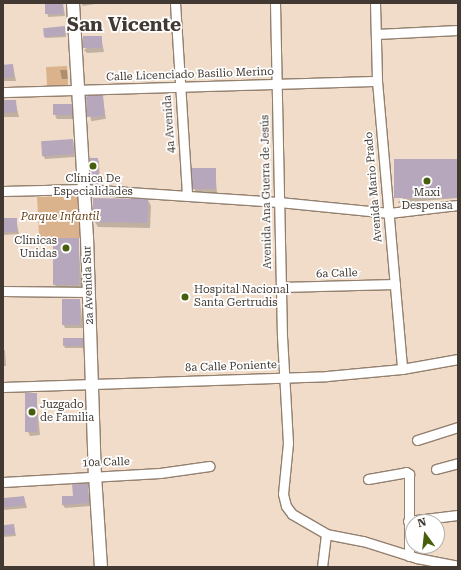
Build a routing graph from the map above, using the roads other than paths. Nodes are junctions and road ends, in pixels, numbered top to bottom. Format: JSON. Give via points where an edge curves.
{"nodes":[{"id":1,"x":73,"y":3,"type":"edge"},
{"id":2,"x":175,"y":3,"type":"edge"},
{"id":3,"x":275,"y":3,"type":"edge"},
{"id":4,"x":375,"y":3,"type":"edge"},
{"id":5,"x":458,"y":30,"type":"edge"},
{"id":6,"x":376,"y":34,"type":"junction"},
{"id":7,"x":377,"y":81,"type":"junction"},
{"id":8,"x":278,"y":84,"type":"junction"},
{"id":9,"x":180,"y":86,"type":"junction"},
{"id":10,"x":77,"y":90,"type":"junction"},
{"id":11,"x":3,"y":92,"type":"edge"},
{"id":12,"x":83,"y":189,"type":"junction"},
{"id":13,"x":3,"y":191,"type":"edge"},
{"id":14,"x":187,"y":196,"type":"junction"},
{"id":15,"x":279,"y":202,"type":"junction"},
{"id":16,"x":458,"y":205,"type":"edge"},
{"id":17,"x":389,"y":213,"type":"junction"},
{"id":18,"x":395,"y":284,"type":"junction"},
{"id":19,"x":281,"y":287,"type":"junction"},
{"id":20,"x":3,"y":291,"type":"edge"},
{"id":21,"x":89,"y":292,"type":"junction"},
{"id":22,"x":458,"y":359,"type":"edge"},
{"id":23,"x":402,"y":369,"type":"junction"},
{"id":24,"x":283,"y":377,"type":"junction"},
{"id":25,"x":92,"y":384,"type":"junction"},
{"id":26,"x":3,"y":388,"type":"edge"},
{"id":27,"x":458,"y":427,"type":"edge"},
{"id":28,"x":417,"y":440,"type":"dead end"},
{"id":29,"x":458,"y":463,"type":"edge"},
{"id":30,"x":210,"y":466,"type":"dead end"},
{"id":31,"x":436,"y":469,"type":"dead end"},
{"id":32,"x":95,"y":475,"type":"junction"},
{"id":33,"x":368,"y":479,"type":"dead end"},
{"id":34,"x":3,"y":482,"type":"edge"},
{"id":35,"x":408,"y":514,"type":"edge"},
{"id":36,"x":458,"y":515,"type":"edge"},
{"id":37,"x":445,"y":517,"type":"edge"},
{"id":38,"x":326,"y":534,"type":"junction"},
{"id":39,"x":409,"y":556,"type":"joint"},
{"id":40,"x":436,"y":564,"type":"edge"},
{"id":41,"x":458,"y":566,"type":"edge"},
{"id":42,"x":101,"y":567,"type":"edge"},
{"id":43,"x":322,"y":567,"type":"edge"}],
"edges":[{"from":1,"to":10,"type":"main road","name":"2a Avenida Sur"},
{"from":2,"to":9,"type":"street","name":"4a Avenida"},
{"from":3,"to":8,"type":"street","name":"Avenida Ana Guerra de Jesús"},
{"from":4,"to":6,"type":"street","name":"Avenida Mario Prado"},
{"from":5,"to":6,"type":"street"},
{"from":6,"to":7,"type":"street","name":"Avenida Mario Prado"},
{"from":7,"to":8,"type":"street","name":"Calle Licenciado Basilio Merino"},
{"from":7,"to":17,"type":"street","name":"Avenida Mario Prado"},
{"from":8,"to":9,"type":"street","name":"Calle Licenciado Basilio Merino"},
{"from":8,"to":15,"type":"street","name":"Avenida Ana Guerra de Jesús"},
{"from":9,"to":10,"type":"street","name":"Calle Licenciado Basilio Merino"},
{"from":9,"to":14,"type":"street","name":"4a Avenida"},
{"from":10,"to":11,"type":"street","name":"Calle Licenciado Basilio Merino"},
{"from":10,"to":12,"type":"main road","name":"2a Avenida Sur"},
{"from":12,"to":13,"type":"street"},
{"from":12,"to":14,"type":"street"},
{"from":12,"to":21,"type":"main road","name":"2a Avenida Sur"},
{"from":14,"to":15,"type":"street"},
{"from":15,"to":17,"type":"street"},
{"from":15,"to":19,"type":"street","name":"Avenida Ana Guerra de Jesús"},
{"from":16,"to":17,"type":"street"},
{"from":17,"to":18,"type":"street","name":"Avenida Mario Prado"},
{"from":18,"to":19,"type":"street","name":"6a Calle"},
{"from":18,"to":23,"type":"street","name":"Avenida Mario Prado"},
{"from":19,"to":24,"type":"street","name":"Avenida Ana Guerra de Jesús"},
{"from":20,"to":21,"type":"street"},
{"from":21,"to":25,"type":"main road","name":"2a Avenida Sur"},
{"from":22,"to":23,"type":"street","name":"8a Calle Poniente"},
{"from":23,"to":24,"type":"street","name":"8a Calle Poniente","via":[[366,374]]},
{"from":24,"to":25,"type":"street","name":"8a Calle Poniente"},
{"from":24,"to":38,"type":"street","name":"Avenida Ana Guerra de Jesús","via":[[288,443],[282,494],[292,514]]},
{"from":25,"to":26,"type":"street","name":"8a Calle Poniente"},
{"from":25,"to":32,"type":"main road","name":"2a Avenida Sur"},
{"from":27,"to":28,"type":"street"},
{"from":29,"to":31,"type":"street"},
{"from":30,"to":32,"type":"street","name":"10a Calle","via":[[160,474]]},
{"from":32,"to":34,"type":"street","name":"10a Calle"},
{"from":32,"to":42,"type":"main road","name":"2a Avenida Sur"},
{"from":33,"to":35,"type":"street","via":[[406,472],[409,474]]},
{"from":36,"to":37,"type":"street"},
{"from":38,"to":39,"type":"street","name":"Avenida Ana Guerra de Jesús","via":[[363,541]]},
{"from":38,"to":43,"type":"street"},
{"from":39,"to":40,"type":"street","name":"Avenida Ana Guerra de Jesús"},
{"from":40,"to":41,"type":"street","name":"Avenida Ana Guerra de Jesús"}]}
